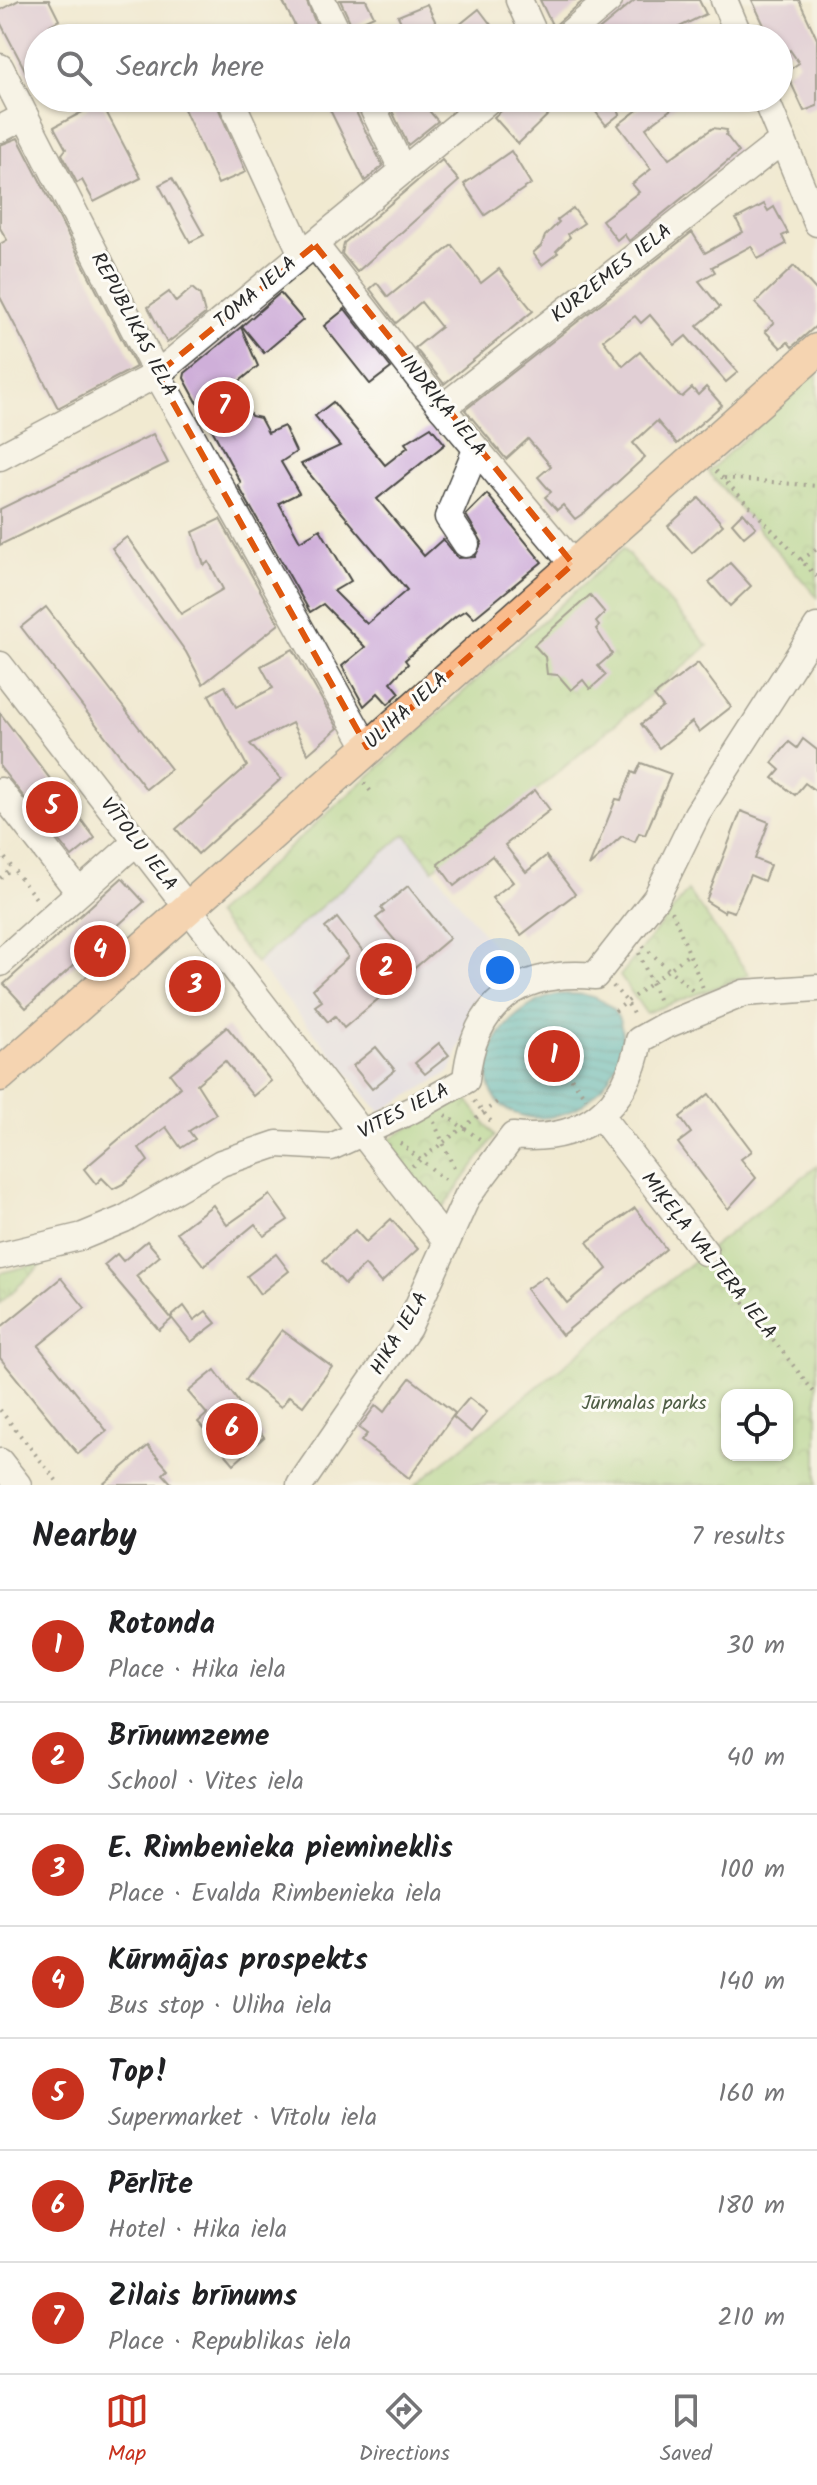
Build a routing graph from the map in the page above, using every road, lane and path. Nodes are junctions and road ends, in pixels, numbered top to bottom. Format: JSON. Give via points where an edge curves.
{"nodes":[{"id":1,"x":322,"y":0,"type":"edge"},
{"id":2,"x":519,"y":0,"type":"edge"},
{"id":3,"x":609,"y":0,"type":"edge"},
{"id":4,"x":724,"y":0,"type":"edge"},
{"id":5,"x":333,"y":24,"type":"edge"},
{"id":6,"x":530,"y":24,"type":"edge"},
{"id":7,"x":581,"y":24,"type":"edge"},
{"id":8,"x":734,"y":24,"type":"edge"},
{"id":9,"x":0,"y":67,"type":"edge"},
{"id":10,"x":237,"y":112,"type":"edge"},
{"id":11,"x":375,"y":112,"type":"edge"},
{"id":12,"x":473,"y":112,"type":"edge"},
{"id":13,"x":771,"y":112,"type":"edge"},
{"id":14,"x":25,"y":116,"type":"junction"},
{"id":15,"x":0,"y":129,"type":"edge"},
{"id":16,"x":783,"y":140,"type":"junction"},
{"id":17,"x":402,"y":169,"type":"junction"},
{"id":18,"x":809,"y":180,"type":"edge"},
{"id":19,"x":817,"y":223,"type":"edge"},
{"id":20,"x":309,"y":250,"type":"junction"},
{"id":21,"x":817,"y":350,"type":"edge"},
{"id":22,"x":157,"y":374,"type":"junction"},
{"id":23,"x":442,"y":408,"type":"junction"},
{"id":24,"x":476,"y":450,"type":"junction"},
{"id":25,"x":0,"y":457,"type":"edge"},
{"id":26,"x":709,"y":463,"type":"dead end"},
{"id":27,"x":723,"y":478,"type":"junction"},
{"id":28,"x":817,"y":485,"type":"edge"},
{"id":29,"x":466,"y":544,"type":"dead end"},
{"id":30,"x":817,"y":549,"type":"edge"},
{"id":31,"x":801,"y":560,"type":"junction"},
{"id":32,"x":573,"y":564,"type":"junction"},
{"id":33,"x":817,"y":577,"type":"edge"},
{"id":34,"x":817,"y":627,"type":"edge"},
{"id":35,"x":3,"y":674,"type":"edge"},
{"id":36,"x":367,"y":747,"type":"junction"},
{"id":37,"x":0,"y":791,"type":"edge"},
{"id":38,"x":135,"y":843,"type":"junction"},
{"id":39,"x":0,"y":852,"type":"edge"},
{"id":40,"x":12,"y":868,"type":"junction"},
{"id":41,"x":0,"y":878,"type":"edge"},
{"id":42,"x":79,"y":892,"type":"junction"},
{"id":43,"x":670,"y":907,"type":"dead end"},
{"id":44,"x":189,"y":910,"type":"junction"},
{"id":45,"x":51,"y":917,"type":"junction"},
{"id":46,"x":642,"y":944,"type":"dead end"},
{"id":47,"x":637,"y":950,"type":"dead end"},
{"id":48,"x":689,"y":954,"type":"junction"},
{"id":49,"x":0,"y":963,"type":"edge"},
{"id":50,"x":668,"y":970,"type":"junction"},
{"id":51,"x":595,"y":976,"type":"junction"},
{"id":52,"x":652,"y":983,"type":"junction"},
{"id":53,"x":817,"y":988,"type":"edge"},
{"id":54,"x":705,"y":994,"type":"dead end"},
{"id":55,"x":699,"y":997,"type":"dead end"},
{"id":56,"x":627,"y":1002,"type":"junction"},
{"id":57,"x":615,"y":1011,"type":"dead end"},
{"id":58,"x":668,"y":1024,"type":"junction"},
{"id":59,"x":639,"y":1040,"type":"junction"},
{"id":60,"x":546,"y":1047,"type":"junction"},
{"id":61,"x":563,"y":1048,"type":"junction"},
{"id":62,"x":554,"y":1056,"type":"junction"},
{"id":63,"x":4,"y":1064,"type":"edge"},
{"id":64,"x":545,"y":1064,"type":"junction"},
{"id":65,"x":563,"y":1066,"type":"junction"},
{"id":66,"x":466,"y":1080,"type":"junction"},
{"id":67,"x":426,"y":1102,"type":"junction"},
{"id":68,"x":497,"y":1102,"type":"dead end"},
{"id":69,"x":594,"y":1108,"type":"junction"},
{"id":70,"x":483,"y":1114,"type":"junction"},
{"id":71,"x":464,"y":1128,"type":"junction"},
{"id":72,"x":371,"y":1130,"type":"junction"},
{"id":73,"x":443,"y":1143,"type":"junction"},
{"id":74,"x":506,"y":1144,"type":"junction"},
{"id":75,"x":420,"y":1160,"type":"junction"},
{"id":76,"x":396,"y":1177,"type":"junction"},
{"id":77,"x":467,"y":1197,"type":"junction"},
{"id":78,"x":445,"y":1240,"type":"junction"},
{"id":79,"x":705,"y":1252,"type":"joint"},
{"id":80,"x":0,"y":1256,"type":"edge"},
{"id":81,"x":817,"y":1396,"type":"edge"},
{"id":82,"x":0,"y":1410,"type":"edge"},
{"id":83,"x":0,"y":1462,"type":"edge"},
{"id":84,"x":18,"y":1485,"type":"edge"},
{"id":85,"x":60,"y":1485,"type":"edge"},
{"id":86,"x":300,"y":1485,"type":"edge"}],
"edges":[{"from":1,"to":5,"type":"street"},
{"from":2,"to":6,"type":"street"},
{"from":3,"to":7,"type":"street"},
{"from":4,"to":8,"type":"street"},
{"from":9,"to":14,"type":"street","name":"REPUBLIKAS IELA"},
{"from":10,"to":20,"type":"street","name":"INDRIĶA IELA"},
{"from":11,"to":17,"type":"street"},
{"from":12,"to":17,"type":"street","name":"TOMA IELA"},
{"from":13,"to":16,"type":"street"},
{"from":14,"to":15,"type":"street"},
{"from":14,"to":22,"type":"street","name":"REPUBLIKAS IELA"},
{"from":16,"to":18,"type":"street"},
{"from":16,"to":23,"type":"street","name":"KURZEMES IELA"},
{"from":17,"to":20,"type":"street","name":"TOMA IELA"},
{"from":18,"to":19,"type":"street"},
{"from":20,"to":22,"type":"street","name":"TOMA IELA"},
{"from":20,"to":23,"type":"street","name":"INDRIĶA IELA"},
{"from":21,"to":32,"type":"main road","name":"ULIHA IELA"},
{"from":22,"to":25,"type":"street","name":"TOMA IELA"},
{"from":22,"to":36,"type":"street","name":"REPUBLIKAS IELA"},
{"from":23,"to":24,"type":"street","name":"INDRIĶA IELA"},
{"from":24,"to":29,"type":"street","via":[[448,517]]},
{"from":24,"to":32,"type":"street","name":"INDRIĶA IELA"},
{"from":26,"to":27,"type":"path"},
{"from":27,"to":28,"type":"path"},
{"from":27,"to":31,"type":"path"},
{"from":30,"to":31,"type":"path"},
{"from":31,"to":33,"type":"path"},
{"from":32,"to":36,"type":"main road","name":"ULIHA IELA"},
{"from":34,"to":51,"type":"street","via":[[697,814],[656,898]]},
{"from":35,"to":38,"type":"street","name":"VĪTOLU IELA"},
{"from":36,"to":44,"type":"main road","name":"ULIHA IELA"},
{"from":37,"to":42,"type":"street"},
{"from":38,"to":42,"type":"street"},
{"from":38,"to":44,"type":"street","name":"VĪTOLU IELA"},
{"from":39,"to":40,"type":"path"},
{"from":40,"to":41,"type":"path"},
{"from":40,"to":45,"type":"path"},
{"from":42,"to":45,"type":"street"},
{"from":43,"to":48,"type":"path"},
{"from":44,"to":63,"type":"main road","name":"ULIHA IELA"},
{"from":44,"to":72,"type":"street","name":"VĪTOLU IELA"},
{"from":45,"to":49,"type":"street"},
{"from":46,"to":50,"type":"path"},
{"from":47,"to":52,"type":"path"},
{"from":48,"to":50,"type":"path"},
{"from":48,"to":54,"type":"path"},
{"from":50,"to":52,"type":"path"},
{"from":50,"to":55,"type":"path"},
{"from":51,"to":56,"type":"path"},
{"from":51,"to":66,"type":"street","name":"VITES IELA","via":[[564,973],[533,980],[506,995],[476,1033]]},
{"from":52,"to":56,"type":"path"},
{"from":52,"to":58,"type":"path"},
{"from":53,"to":58,"type":"street","via":[[744,993]]},
{"from":56,"to":57,"type":"path"},
{"from":56,"to":59,"type":"path"},
{"from":58,"to":59,"type":"street"},
{"from":59,"to":69,"type":"street","via":[[627,1082]]},
{"from":60,"to":61,"type":"path"},
{"from":60,"to":62,"type":"path"},
{"from":60,"to":64,"type":"path"},
{"from":61,"to":62,"type":"path"},
{"from":61,"to":65,"type":"path"},
{"from":62,"to":64,"type":"path"},
{"from":62,"to":65,"type":"path"},
{"from":64,"to":65,"type":"path"},
{"from":65,"to":69,"type":"path"},
{"from":66,"to":67,"type":"street","name":"VITES IELA"},
{"from":66,"to":70,"type":"path"},
{"from":67,"to":71,"type":"path"},
{"from":67,"to":72,"type":"street","name":"VITES IELA"},
{"from":67,"to":73,"type":"path"},
{"from":68,"to":70,"type":"path"},
{"from":69,"to":74,"type":"street","via":[[559,1135]]},
{"from":69,"to":79,"type":"street","name":"MIĶEĻA VALTERA IELA"},
{"from":70,"to":71,"type":"path"},
{"from":70,"to":74,"type":"path"},
{"from":71,"to":73,"type":"path"},
{"from":71,"to":74,"type":"path"},
{"from":72,"to":75,"type":"path"},
{"from":72,"to":76,"type":"street","name":"VĪTOLU IELA"},
{"from":72,"to":80,"type":"street","name":"VITES IELA","via":[[331,1147],[277,1144],[221,1163],[124,1219],[71,1239]]},
{"from":73,"to":75,"type":"path"},
{"from":73,"to":77,"type":"path"},
{"from":74,"to":77,"type":"street","name":"HIKA IELA"},
{"from":75,"to":76,"type":"path"},
{"from":75,"to":77,"type":"path"},
{"from":76,"to":78,"type":"street","name":"VĪTOLU IELA"},
{"from":77,"to":78,"type":"street","name":"HIKA IELA"},
{"from":78,"to":86,"type":"street","name":"HIKA IELA","via":[[408,1328]]},
{"from":79,"to":81,"type":"path","name":"MIĶEĻA VALTERA IELA"},
{"from":82,"to":85,"type":"path"},
{"from":83,"to":84,"type":"street"}]}
